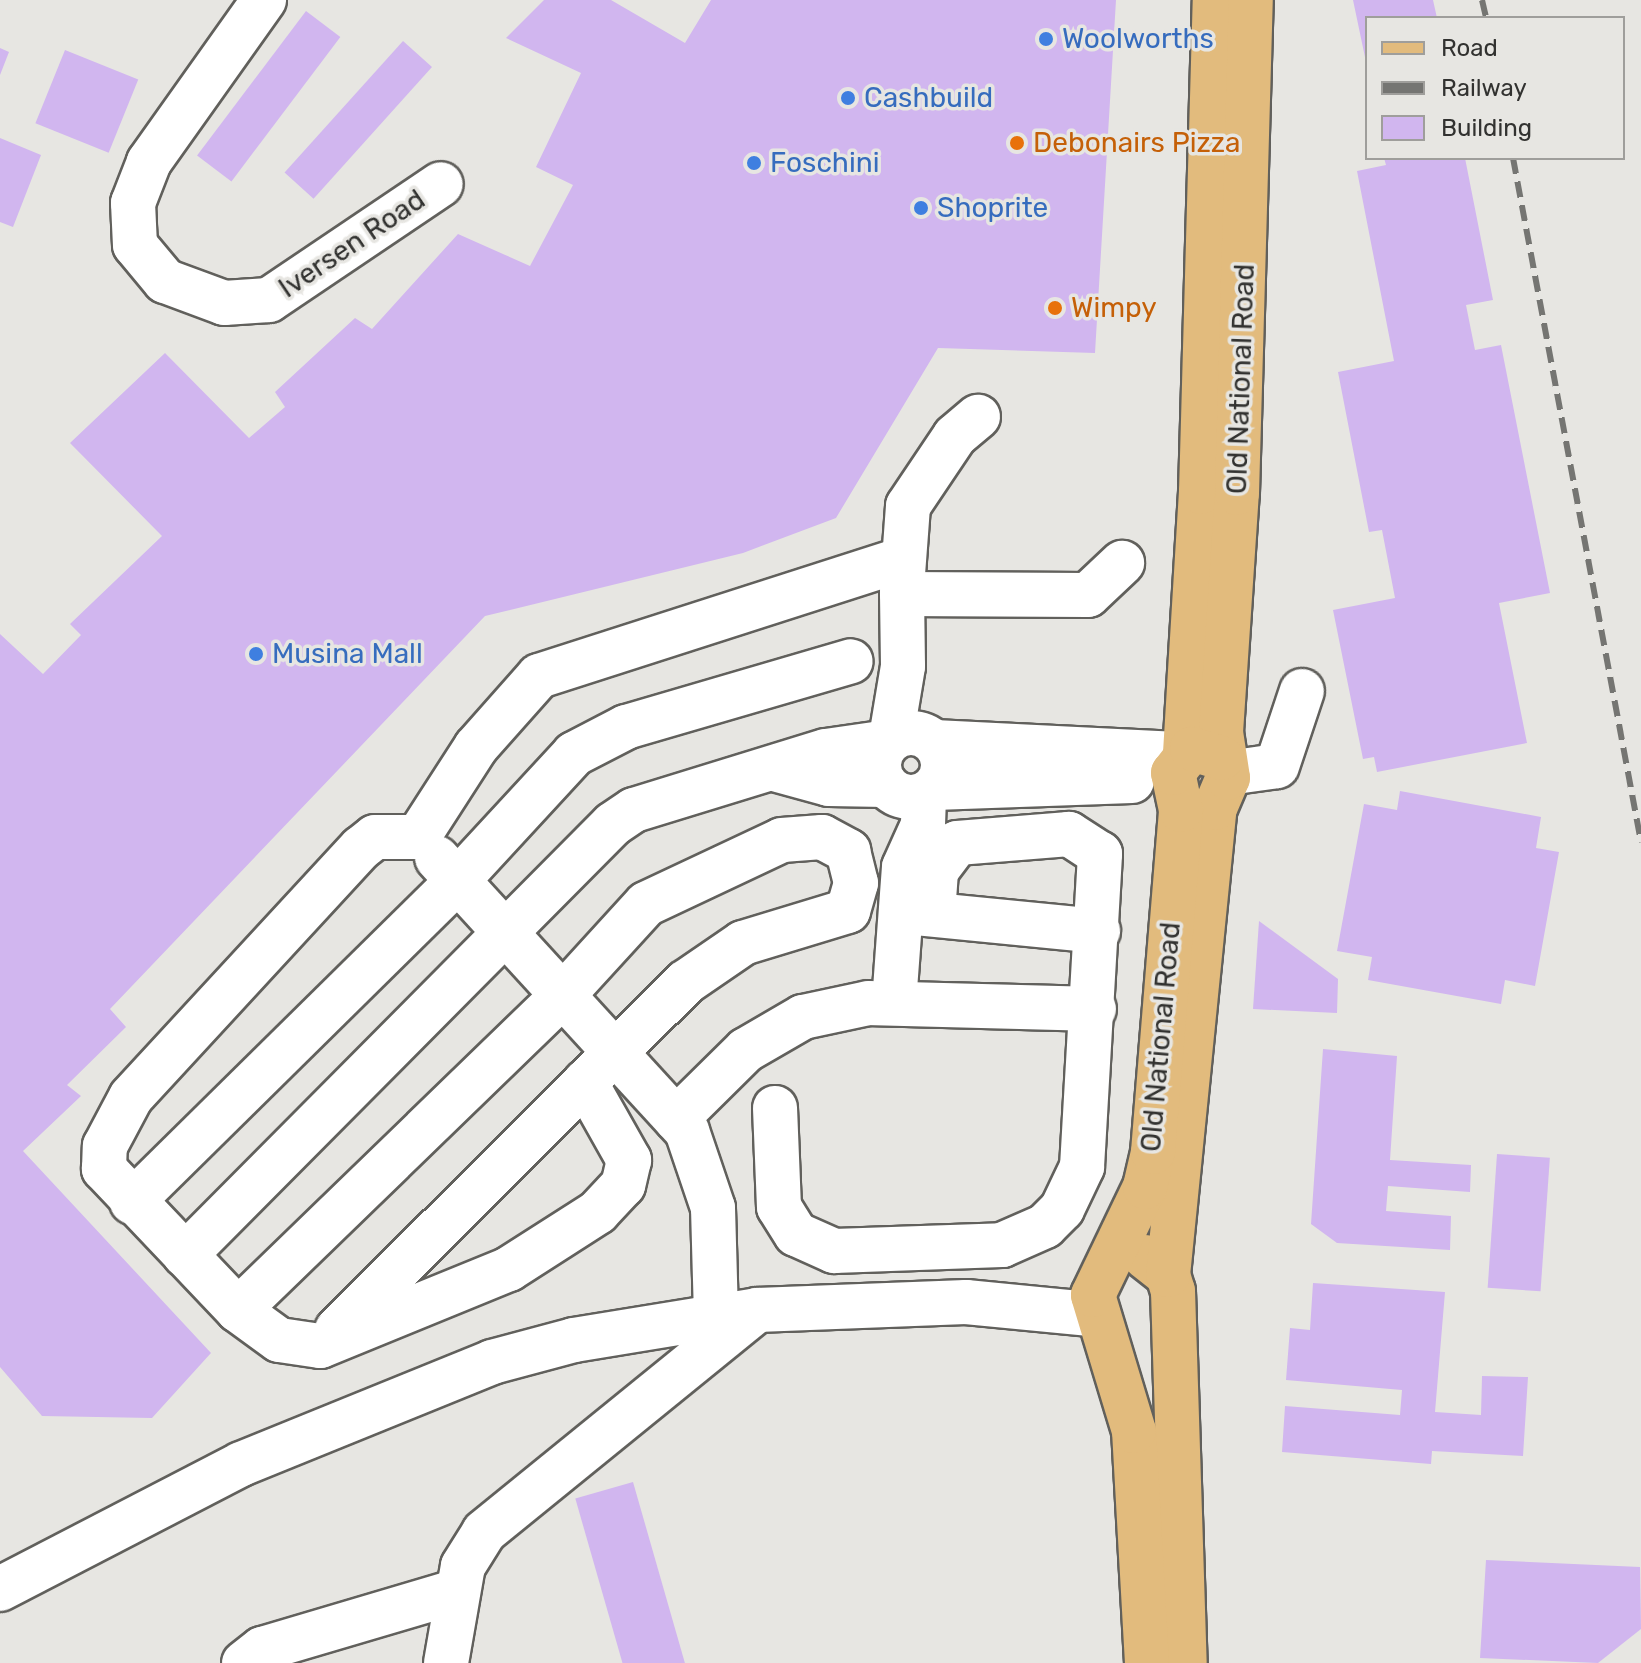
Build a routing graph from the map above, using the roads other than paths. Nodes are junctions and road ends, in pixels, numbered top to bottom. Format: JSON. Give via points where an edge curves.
{"nodes":[{"id":1,"x":264,"y":0,"type":"edge"},
{"id":2,"x":1215,"y":0,"type":"edge"},
{"id":3,"x":1251,"y":0,"type":"edge"},
{"id":4,"x":441,"y":184,"type":"dead end"},
{"id":5,"x":978,"y":417,"type":"dead end"},
{"id":6,"x":1122,"y":563,"type":"dead end"},
{"id":7,"x":903,"y":577,"type":"junction"},
{"id":8,"x":851,"y":661,"type":"dead end"},
{"id":9,"x":1302,"y":691,"type":"dead end"},
{"id":10,"x":909,"y":764,"type":"junction"},
{"id":11,"x":1199,"y":773,"type":"junction"},
{"id":12,"x":418,"y":837,"type":"junction"},
{"id":13,"x":457,"y":881,"type":"junction"},
{"id":14,"x":917,"y":912,"type":"junction"},
{"id":15,"x":504,"y":931,"type":"junction"},
{"id":16,"x":1098,"y":931,"type":"junction"},
{"id":17,"x":563,"y":995,"type":"junction"},
{"id":18,"x":894,"y":1003,"type":"junction"},
{"id":19,"x":1094,"y":1009,"type":"junction"},
{"id":20,"x":600,"y":1067,"type":"junction"},
{"id":21,"x":775,"y":1108,"type":"dead end"},
{"id":22,"x":676,"y":1119,"type":"junction"},
{"id":23,"x":132,"y":1202,"type":"junction"},
{"id":24,"x":185,"y":1255,"type":"junction"},
{"id":25,"x":1170,"y":1291,"type":"junction"},
{"id":26,"x":1100,"y":1295,"type":"junction"},
{"id":27,"x":238,"y":1310,"type":"junction"},
{"id":28,"x":736,"y":1312,"type":"junction"},
{"id":29,"x":320,"y":1346,"type":"junction"},
{"id":30,"x":0,"y":1589,"type":"edge"},
{"id":31,"x":458,"y":1591,"type":"junction"},
{"id":32,"x":244,"y":1663,"type":"edge"},
{"id":33,"x":446,"y":1663,"type":"edge"},
{"id":34,"x":1147,"y":1663,"type":"edge"},
{"id":35,"x":1185,"y":1663,"type":"edge"}],
"edges":[{"from":1,"to":4,"type":"street","name":"Iversen Road","via":[[149,162],[133,203],[135,245],[165,281],[224,303],[269,300]]},
{"from":2,"to":11,"type":"main road","name":"Old National Road","via":[[1200,508]]},
{"from":3,"to":11,"type":"main road","name":"Old National Road"},
{"from":5,"to":7,"type":"street","via":[[955,436],[908,506]]},
{"from":6,"to":7,"type":"street","via":[[1088,595]]},
{"from":7,"to":10,"type":"street"},
{"from":7,"to":12,"type":"street","via":[[539,676],[476,747]]},
{"from":8,"to":13,"type":"street","via":[[595,739]]},
{"from":9,"to":11,"type":"street","via":[[1277,766]]},
{"from":10,"to":11,"type":"street","via":[[1157,780]]},
{"from":10,"to":14,"type":"street","via":[[923,825],[904,867]]},
{"from":10,"to":15,"type":"street","via":[[826,751],[778,770],[634,810]]},
{"from":11,"to":25,"type":"main road","name":"Old National Road","via":[[1215,808]]},
{"from":11,"to":26,"type":"main road","name":"Old National Road","via":[[1153,1152],[1145,1187]]},
{"from":12,"to":13,"type":"street"},
{"from":12,"to":23,"type":"street","via":[[375,837],[361,848],[131,1097],[102,1159],[108,1179]]},
{"from":13,"to":15,"type":"street"},
{"from":13,"to":23,"type":"street"},
{"from":14,"to":16,"type":"street"},
{"from":14,"to":16,"type":"street","via":[[936,871],[957,843],[1069,834],[1085,838],[1102,861]]},
{"from":14,"to":18,"type":"street"},
{"from":15,"to":17,"type":"street"},
{"from":15,"to":24,"type":"street"},
{"from":16,"to":19,"type":"street"},
{"from":17,"to":20,"type":"street"},
{"from":17,"to":20,"type":"street","via":[[646,904],[683,881],[782,840],[822,837],[848,851],[856,883],[848,911],[719,957]]},
{"from":17,"to":27,"type":"street"},
{"from":18,"to":19,"type":"street"},
{"from":18,"to":22,"type":"street","via":[[776,1028]]},
{"from":19,"to":21,"type":"street","via":[[1082,1167],[1062,1209],[1013,1242],[858,1255],[796,1234],[779,1207]]},
{"from":20,"to":22,"type":"street"},
{"from":20,"to":29,"type":"street"},
{"from":20,"to":29,"type":"street","via":[[629,1160],[623,1185],[598,1212],[509,1269]]},
{"from":22,"to":28,"type":"street","via":[[713,1208]]},
{"from":23,"to":24,"type":"street"},
{"from":24,"to":27,"type":"street"},
{"from":25,"to":26,"type":"main road","via":[[1157,1263],[1129,1256]]},
{"from":25,"to":26,"type":"main road","via":[[1163,1323],[1132,1336]]},
{"from":25,"to":35,"type":"main road","name":"Old National Road"},
{"from":26,"to":28,"type":"street"},
{"from":26,"to":34,"type":"main road","via":[[1134,1431]]},
{"from":27,"to":29,"type":"street","via":[[279,1340]]},
{"from":28,"to":30,"type":"street","via":[[492,1362],[241,1464]]},
{"from":28,"to":31,"type":"street","via":[[484,1532]]},
{"from":31,"to":32,"type":"street","via":[[262,1649]]},
{"from":31,"to":33,"type":"street"}]}
